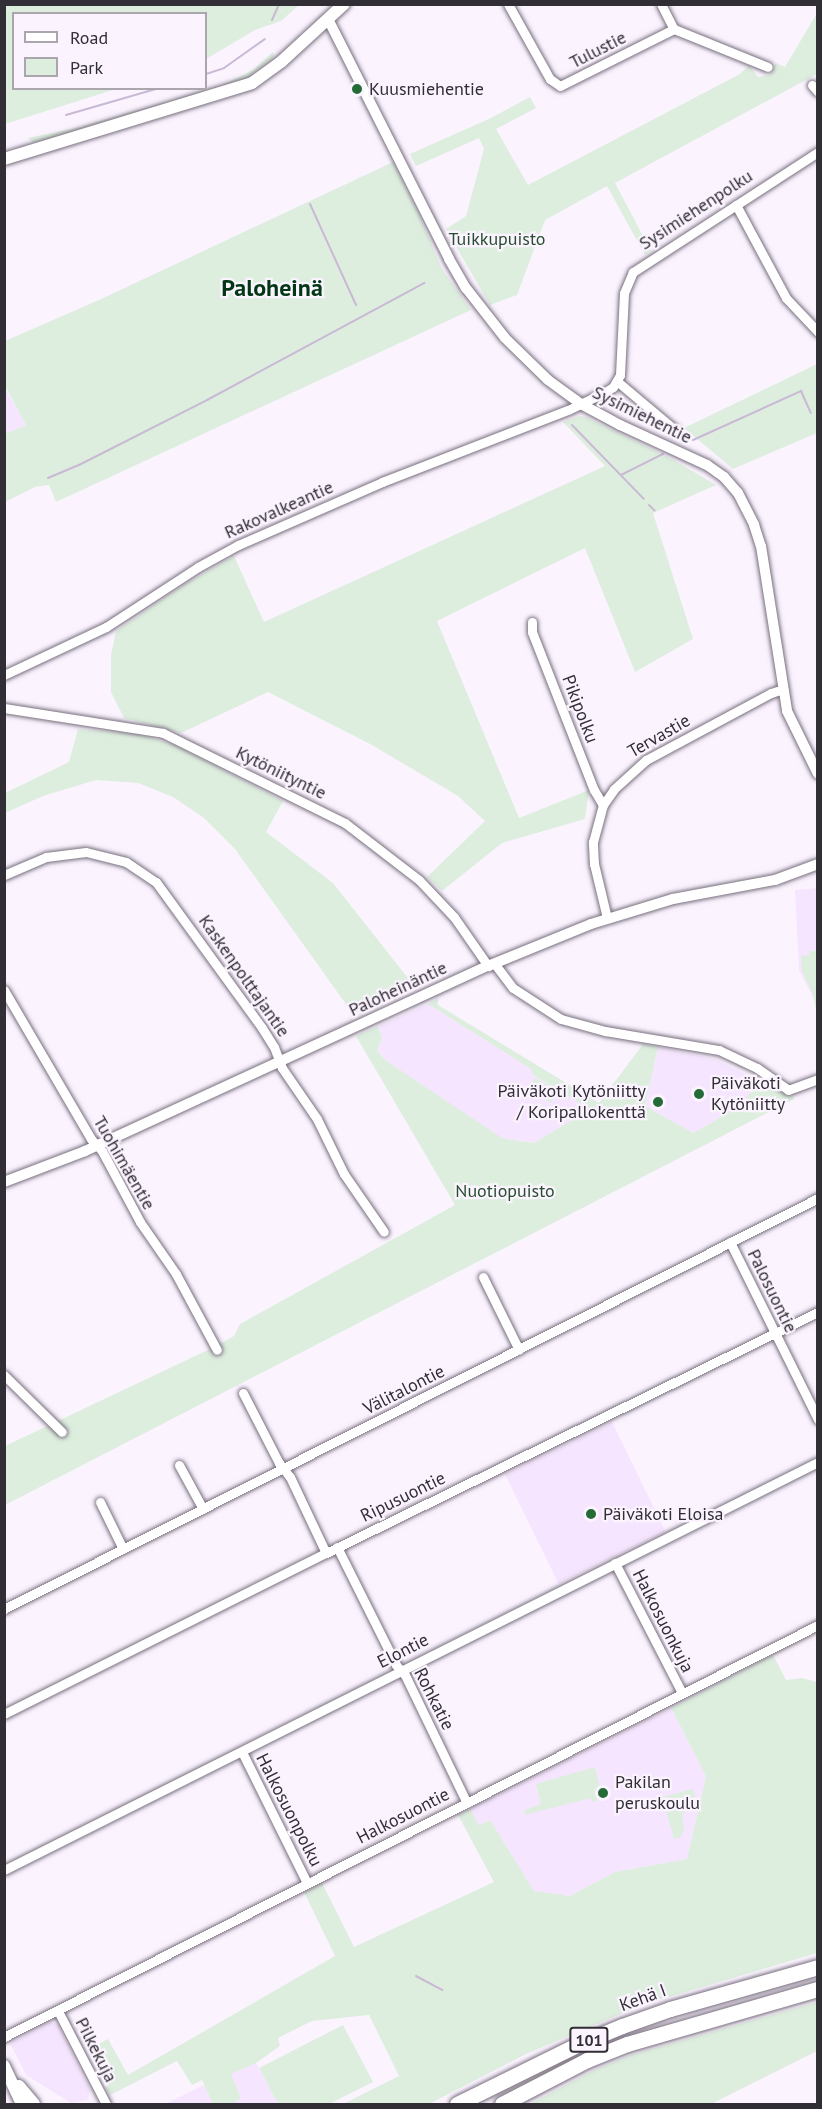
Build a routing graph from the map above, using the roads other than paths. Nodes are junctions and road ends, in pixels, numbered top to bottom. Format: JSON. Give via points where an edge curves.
{"nodes":[{"id":1,"x":344,"y":4,"type":"edge"},
{"id":2,"x":508,"y":4,"type":"edge"},
{"id":3,"x":661,"y":4,"type":"edge"},
{"id":4,"x":328,"y":19,"type":"junction"},
{"id":5,"x":674,"y":28,"type":"junction"},
{"id":6,"x":768,"y":67,"type":"dead end"},
{"id":7,"x":818,"y":152,"type":"edge"},
{"id":8,"x":4,"y":159,"type":"edge"},
{"id":9,"x":736,"y":205,"type":"junction"},
{"id":10,"x":818,"y":332,"type":"edge"},
{"id":11,"x":618,"y":382,"type":"junction"},
{"id":12,"x":582,"y":405,"type":"junction"},
{"id":13,"x":675,"y":430,"type":"dead end"},
{"id":14,"x":532,"y":622,"type":"dead end"},
{"id":15,"x":4,"y":675,"type":"edge"},
{"id":16,"x":783,"y":689,"type":"junction"},
{"id":17,"x":4,"y":708,"type":"edge"},
{"id":18,"x":818,"y":774,"type":"edge"},
{"id":19,"x":603,"y":805,"type":"junction"},
{"id":20,"x":818,"y":864,"type":"edge"},
{"id":21,"x":4,"y":875,"type":"edge"},
{"id":22,"x":607,"y":918,"type":"junction"},
{"id":23,"x":491,"y":965,"type":"junction"},
{"id":24,"x":4,"y":990,"type":"edge"},
{"id":25,"x":280,"y":1061,"type":"junction"},
{"id":26,"x":818,"y":1079,"type":"edge"},
{"id":27,"x":96,"y":1145,"type":"junction"},
{"id":28,"x":4,"y":1182,"type":"edge"},
{"id":29,"x":818,"y":1198,"type":"edge"},
{"id":30,"x":384,"y":1232,"type":"dead end"},
{"id":31,"x":730,"y":1242,"type":"junction"},
{"id":32,"x":483,"y":1277,"type":"dead end"},
{"id":33,"x":818,"y":1312,"type":"edge"},
{"id":34,"x":775,"y":1334,"type":"junction"},
{"id":35,"x":217,"y":1350,"type":"dead end"},
{"id":36,"x":519,"y":1350,"type":"junction"},
{"id":37,"x":4,"y":1375,"type":"edge"},
{"id":38,"x":243,"y":1393,"type":"dead end"},
{"id":39,"x":818,"y":1419,"type":"edge"},
{"id":40,"x":62,"y":1432,"type":"dead end"},
{"id":41,"x":818,"y":1462,"type":"edge"},
{"id":42,"x":179,"y":1465,"type":"dead end"},
{"id":43,"x":284,"y":1470,"type":"junction"},
{"id":44,"x":100,"y":1502,"type":"dead end"},
{"id":45,"x":203,"y":1509,"type":"junction"},
{"id":46,"x":337,"y":1547,"type":"junction"},
{"id":47,"x":123,"y":1549,"type":"junction"},
{"id":48,"x":326,"y":1552,"type":"junction"},
{"id":49,"x":615,"y":1563,"type":"junction"},
{"id":50,"x":4,"y":1609,"type":"edge"},
{"id":51,"x":818,"y":1625,"type":"edge"},
{"id":52,"x":400,"y":1671,"type":"junction"},
{"id":53,"x":682,"y":1693,"type":"junction"},
{"id":54,"x":4,"y":1714,"type":"edge"},
{"id":55,"x":242,"y":1752,"type":"junction"},
{"id":56,"x":467,"y":1803,"type":"junction"},
{"id":57,"x":4,"y":1870,"type":"edge"},
{"id":58,"x":307,"y":1883,"type":"junction"},
{"id":59,"x":818,"y":1967,"type":"edge"},
{"id":60,"x":818,"y":1989,"type":"edge"},
{"id":61,"x":58,"y":2011,"type":"junction"},
{"id":62,"x":4,"y":2037,"type":"edge"},
{"id":63,"x":7,"y":2071,"type":"edge"},
{"id":64,"x":527,"y":2091,"type":"junction"},
{"id":65,"x":22,"y":2104,"type":"edge"},
{"id":66,"x":34,"y":2104,"type":"edge"},
{"id":67,"x":106,"y":2104,"type":"edge"},
{"id":68,"x":457,"y":2104,"type":"edge"},
{"id":69,"x":502,"y":2104,"type":"edge"},
{"id":70,"x":507,"y":2104,"type":"edge"}],
"edges":[{"from":1,"to":4,"type":"main road"},
{"from":2,"to":5,"type":"street","name":"Tulustie","via":[[550,79],[560,86]]},
{"from":3,"to":5,"type":"street"},
{"from":4,"to":8,"type":"main road","via":[[270,71],[244,87]]},
{"from":4,"to":12,"type":"street","name":"Sysimiehentie","via":[[466,288],[528,361]]},
{"from":5,"to":6,"type":"street"},
{"from":7,"to":9,"type":"street","name":"Sysimiehenpolku"},
{"from":9,"to":10,"type":"street","via":[[786,298]]},
{"from":9,"to":11,"type":"street","name":"Sysimiehenpolku","via":[[633,272],[624,293]]},
{"from":11,"to":12,"type":"street"},
{"from":11,"to":13,"type":"street"},
{"from":12,"to":15,"type":"street","name":"Rakovalkeantie","via":[[382,482],[238,545],[106,627]]},
{"from":12,"to":16,"type":"street","name":"Sysimiehentie","via":[[707,465],[732,485],[761,546]]},
{"from":14,"to":19,"type":"street","name":"Pikipolku","via":[[536,642]]},
{"from":16,"to":18,"type":"street","name":"Sysimiehentie","via":[[787,711]]},
{"from":16,"to":19,"type":"street","name":"Tervastie","via":[[646,760],[627,774]]},
{"from":17,"to":23,"type":"street","name":"Kytöniityntie","via":[[163,733],[345,823],[419,880]]},
{"from":19,"to":22,"type":"street","name":"Tervastie","via":[[593,853]]},
{"from":20,"to":22,"type":"street","name":"Paloheinäntie","via":[[776,880],[673,899]]},
{"from":21,"to":25,"type":"street","name":"Kaskenpolttajantie","via":[[35,860],[71,852],[101,854],[135,866],[167,896],[262,1028]]},
{"from":22,"to":23,"type":"street","name":"Paloheinäntie"},
{"from":23,"to":25,"type":"street","name":"Paloheinäntie"},
{"from":23,"to":26,"type":"street","name":"Kytöniityntie","via":[[513,988],[561,1018],[605,1031],[719,1050],[757,1068],[788,1090]]},
{"from":24,"to":27,"type":"street","name":"Tuohimäentie"},
{"from":25,"to":27,"type":"street","name":"Paloheinäntie"},
{"from":25,"to":30,"type":"street","name":"Kaskenpolttajantie","via":[[344,1174]]},
{"from":27,"to":28,"type":"street","name":"Paloheinäntie"},
{"from":27,"to":35,"type":"street","name":"Tuohimäentie","via":[[140,1222],[176,1274]]},
{"from":29,"to":31,"type":"street","name":"Välitalontie"},
{"from":31,"to":34,"type":"street","name":"Palosuontie"},
{"from":31,"to":36,"type":"street","name":"Välitalontie"},
{"from":32,"to":36,"type":"street"},
{"from":33,"to":34,"type":"street","name":"Ripusuontie"},
{"from":34,"to":39,"type":"street","name":"Palosuontie"},
{"from":34,"to":46,"type":"street","name":"Ripusuontie"},
{"from":36,"to":43,"type":"street","name":"Välitalontie"},
{"from":37,"to":40,"type":"street"},
{"from":38,"to":43,"type":"street"},
{"from":41,"to":49,"type":"street","name":"Elontie"},
{"from":42,"to":45,"type":"street"},
{"from":43,"to":45,"type":"street","name":"Välitalontie"},
{"from":43,"to":48,"type":"street"},
{"from":44,"to":47,"type":"street"},
{"from":45,"to":47,"type":"street","name":"Välitalontie"},
{"from":46,"to":48,"type":"street","name":"Ripusuontie"},
{"from":46,"to":52,"type":"street","name":"Rohkatie"},
{"from":47,"to":50,"type":"street","name":"Välitalontie"},
{"from":48,"to":54,"type":"street","name":"Ripusuontie"},
{"from":49,"to":52,"type":"street","name":"Elontie"},
{"from":49,"to":53,"type":"street","name":"Halkosuonkuja"},
{"from":51,"to":53,"type":"street","name":"Halkosuontie"},
{"from":52,"to":55,"type":"street","name":"Elontie"},
{"from":52,"to":56,"type":"street","name":"Rohkatie"},
{"from":53,"to":56,"type":"street","name":"Halkosuontie"},
{"from":55,"to":57,"type":"street","name":"Elontie"},
{"from":55,"to":58,"type":"street","name":"Halkosuonpolku"},
{"from":56,"to":58,"type":"street","name":"Halkosuontie"},
{"from":58,"to":61,"type":"street","name":"Halkosuontie"},
{"from":59,"to":68,"type":"highway","name":"Kehä I","number":"101","via":[[622,2026]]},
{"from":60,"to":64,"type":"highway","number":"101","via":[[627,2044]]},
{"from":61,"to":62,"type":"street","name":"Halkosuontie"},
{"from":61,"to":67,"type":"street","name":"Pilkekuja"},
{"from":63,"to":65,"type":"main road"},
{"from":63,"to":66,"type":"main road"},
{"from":64,"to":69,"type":"highway","number":"101"},
{"from":64,"to":70,"type":"highway"}]}
